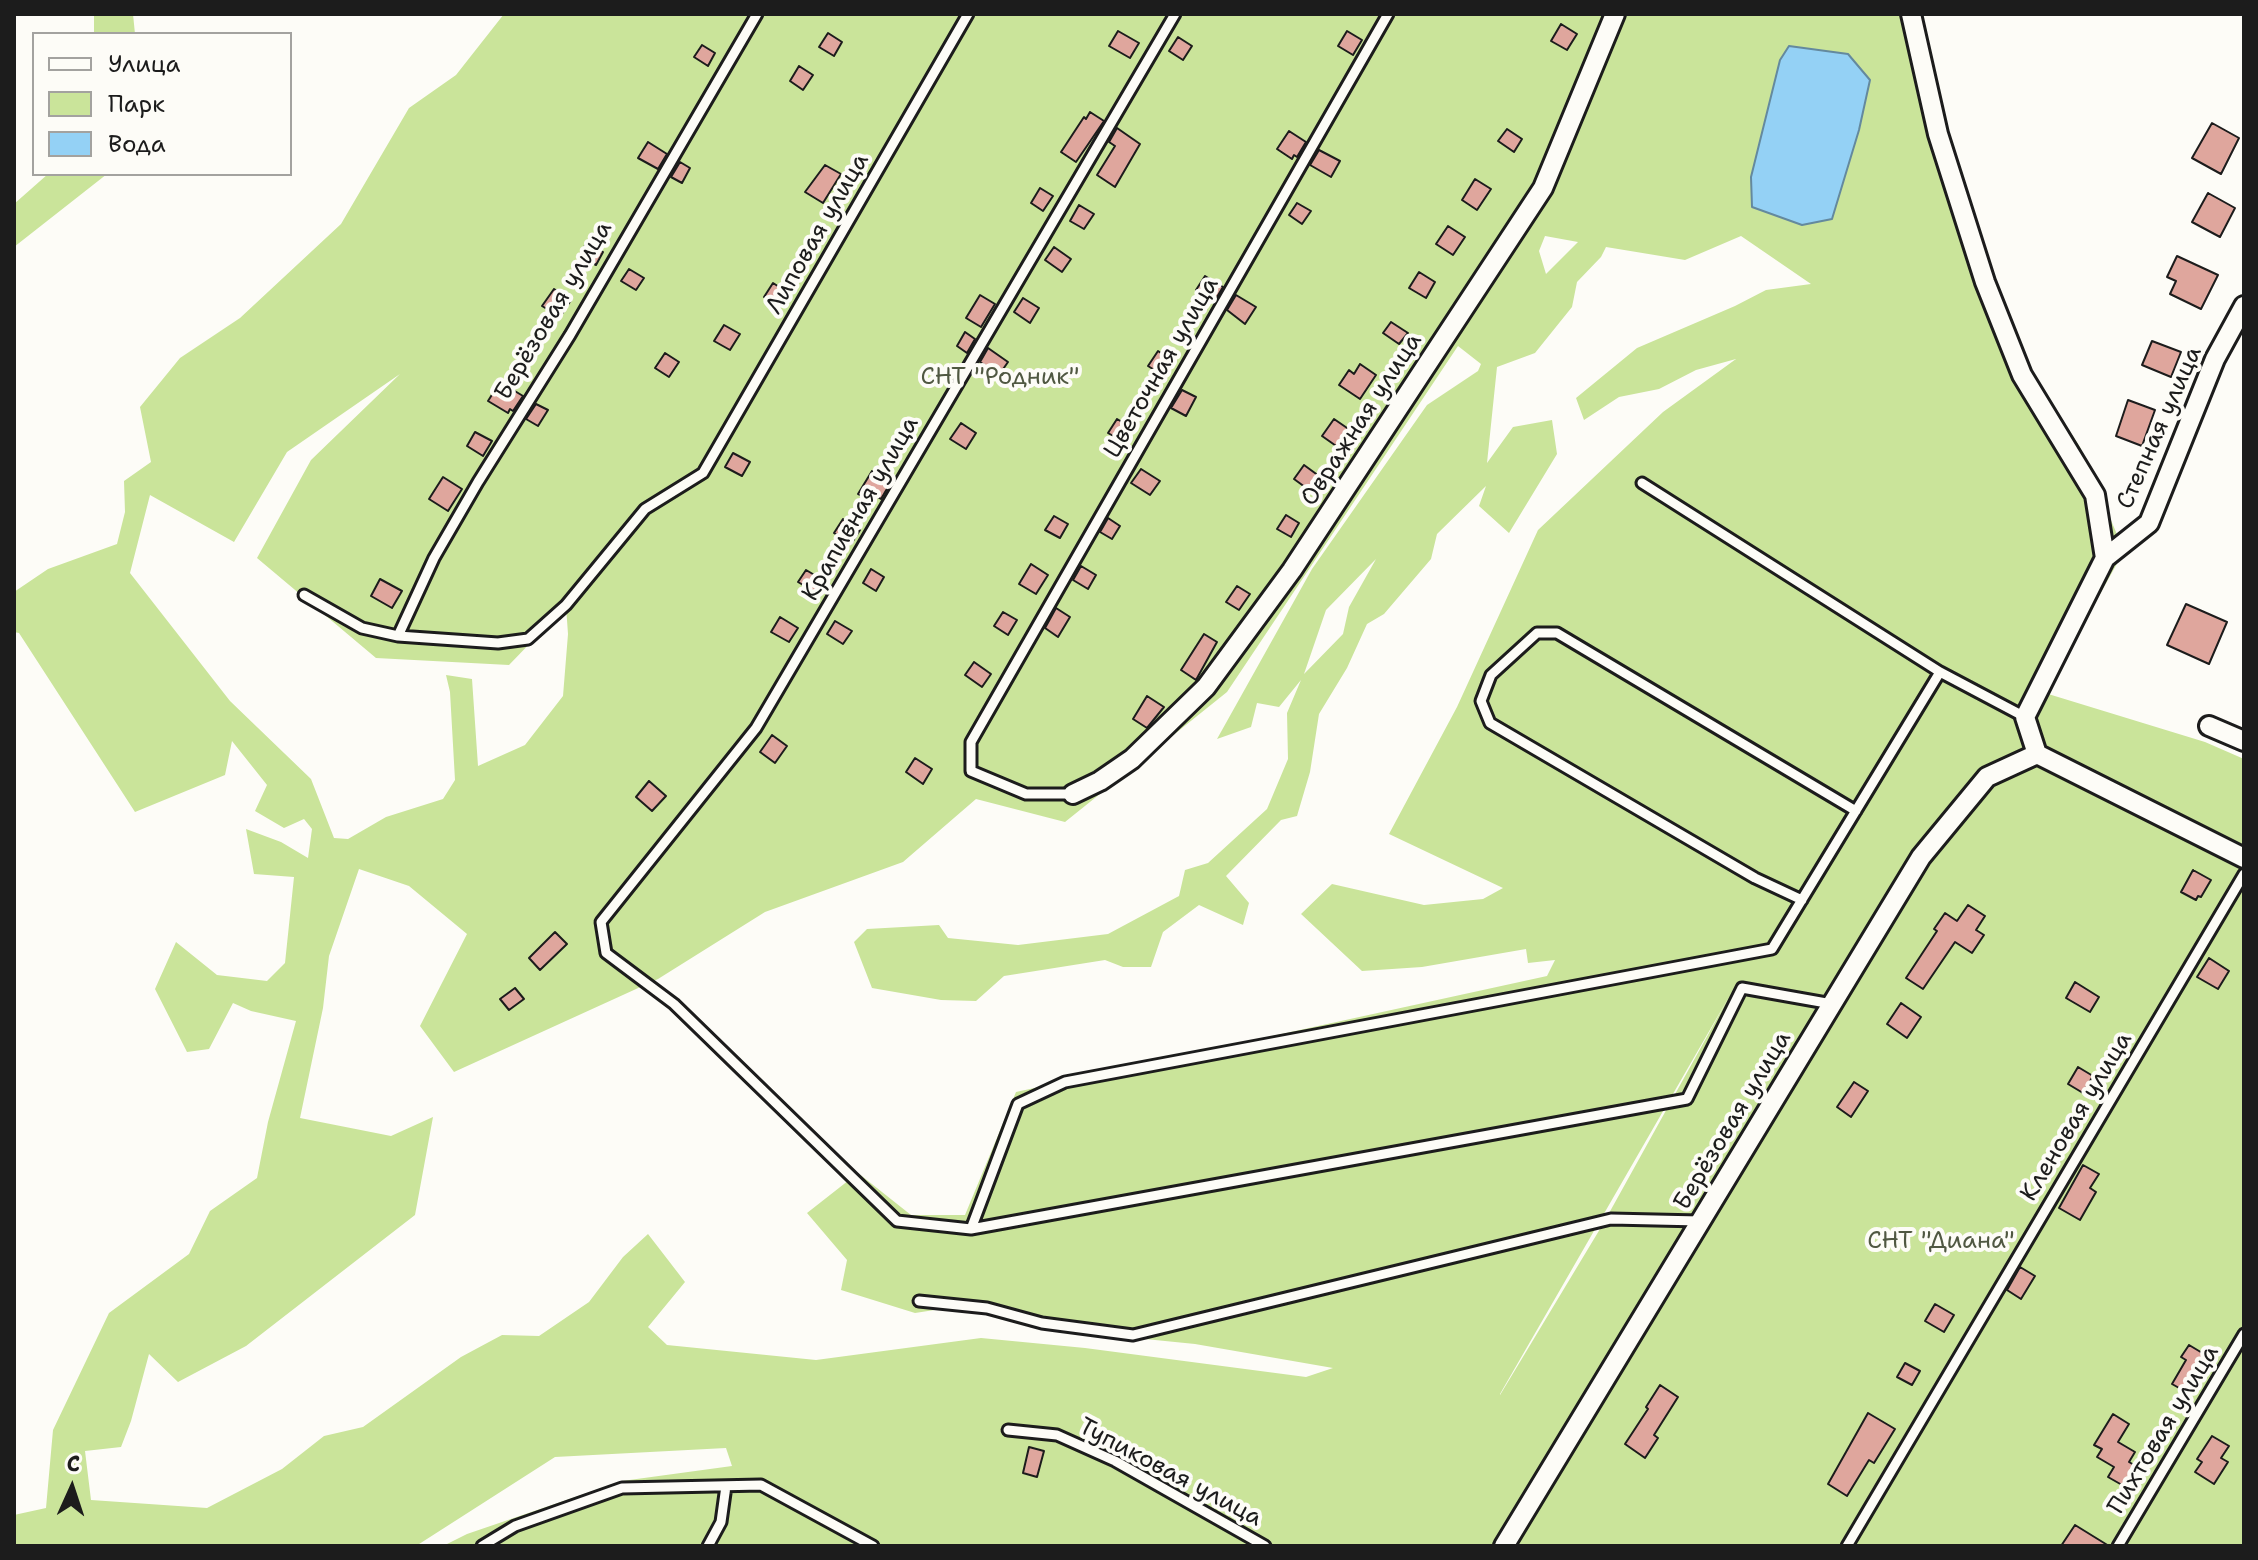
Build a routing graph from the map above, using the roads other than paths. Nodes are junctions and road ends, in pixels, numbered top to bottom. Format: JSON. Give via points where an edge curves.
{"nodes":[{"id":1,"x":757,"y":14,"type":"edge"},
{"id":2,"x":968,"y":14,"type":"edge"},
{"id":3,"x":1175,"y":14,"type":"edge"},
{"id":4,"x":1388,"y":14,"type":"edge"},
{"id":5,"x":1615,"y":14,"type":"edge"},
{"id":6,"x":1911,"y":14,"type":"edge"},
{"id":7,"x":2244,"y":306,"type":"edge"},
{"id":8,"x":1642,"y":483,"type":"dead end"},
{"id":9,"x":2105,"y":558,"type":"junction"},
{"id":10,"x":304,"y":595,"type":"dead end"},
{"id":11,"x":398,"y":636,"type":"junction"},
{"id":12,"x":1940,"y":672,"type":"junction"},
{"id":13,"x":2025,"y":717,"type":"junction"},
{"id":14,"x":2209,"y":726,"type":"dead end"},
{"id":15,"x":2244,"y":741,"type":"edge"},
{"id":16,"x":2037,"y":754,"type":"junction"},
{"id":17,"x":1073,"y":794,"type":"joint"},
{"id":18,"x":1856,"y":811,"type":"junction"},
{"id":19,"x":2244,"y":858,"type":"edge"},
{"id":20,"x":2244,"y":874,"type":"edge"},
{"id":21,"x":1802,"y":900,"type":"junction"},
{"id":22,"x":1832,"y":1004,"type":"junction"},
{"id":23,"x":1700,"y":1221,"type":"junction"},
{"id":24,"x":971,"y":1229,"type":"junction"},
{"id":25,"x":919,"y":1301,"type":"dead end"},
{"id":26,"x":2244,"y":1334,"type":"edge"},
{"id":27,"x":1008,"y":1430,"type":"dead end"},
{"id":28,"x":726,"y":1486,"type":"junction"},
{"id":29,"x":482,"y":1546,"type":"edge"},
{"id":30,"x":708,"y":1546,"type":"edge"},
{"id":31,"x":873,"y":1546,"type":"edge"},
{"id":32,"x":1265,"y":1546,"type":"edge"},
{"id":33,"x":1504,"y":1546,"type":"edge"},
{"id":34,"x":1847,"y":1546,"type":"edge"},
{"id":35,"x":2118,"y":1546,"type":"edge"}],
"edges":[{"from":1,"to":11,"type":"lane","name":"Берёзовая улица","via":[[470,495]]},
{"from":2,"to":11,"type":"lane","name":"Липовая улица","via":[[703,473],[645,509],[566,605],[528,639],[498,643]]},
{"from":3,"to":24,"type":"lane","name":"Крапивная улица","via":[[756,728],[601,922],[606,953],[674,1004],[897,1221]]},
{"from":4,"to":17,"type":"lane","name":"Цветочная улица","via":[[971,742],[971,771],[1026,794]]},
{"from":5,"to":17,"type":"street","name":"Овражная улица","via":[[1543,188],[1292,570],[1206,687],[1132,759]]},
{"from":6,"to":9,"type":"street","via":[[1938,134],[1985,282],[2022,375],[2095,495]]},
{"from":7,"to":9,"type":"street","name":"Степная улица","via":[[2215,359],[2149,523]]},
{"from":8,"to":12,"type":"lane"},
{"from":9,"to":13,"type":"street"},
{"from":10,"to":11,"type":"lane","via":[[362,628]]},
{"from":12,"to":13,"type":"lane"},
{"from":12,"to":18,"type":"lane"},
{"from":13,"to":16,"type":"street"},
{"from":14,"to":15,"type":"street"},
{"from":16,"to":19,"type":"street"},
{"from":16,"to":22,"type":"street","name":"Берёзовая улица","via":[[1987,777],[1921,857]]},
{"from":18,"to":21,"type":"lane"},
{"from":18,"to":21,"type":"lane","via":[[1557,633],[1537,633],[1491,675],[1481,701],[1490,723],[1755,878]]},
{"from":20,"to":34,"type":"lane","name":"Кленовая улица"},
{"from":21,"to":24,"type":"lane","via":[[1772,949],[1065,1082],[1018,1104]]},
{"from":22,"to":23,"type":"street","name":"Берёзовая улица"},
{"from":22,"to":24,"type":"lane","via":[[1742,988],[1687,1099]]},
{"from":23,"to":25,"type":"lane","via":[[1611,1219],[1133,1335]]},
{"from":23,"to":33,"type":"street","name":"Берёзовая улица"},
{"from":26,"to":35,"type":"lane","name":"Пихтовая улица"},
{"from":27,"to":32,"type":"lane","name":"Тупиковая улица","via":[[1057,1435],[1115,1461]]},
{"from":28,"to":29,"type":"lane","via":[[622,1488],[515,1526]]},
{"from":28,"to":30,"type":"lane","via":[[721,1522]]},
{"from":28,"to":31,"type":"lane","via":[[761,1485]]}]}
